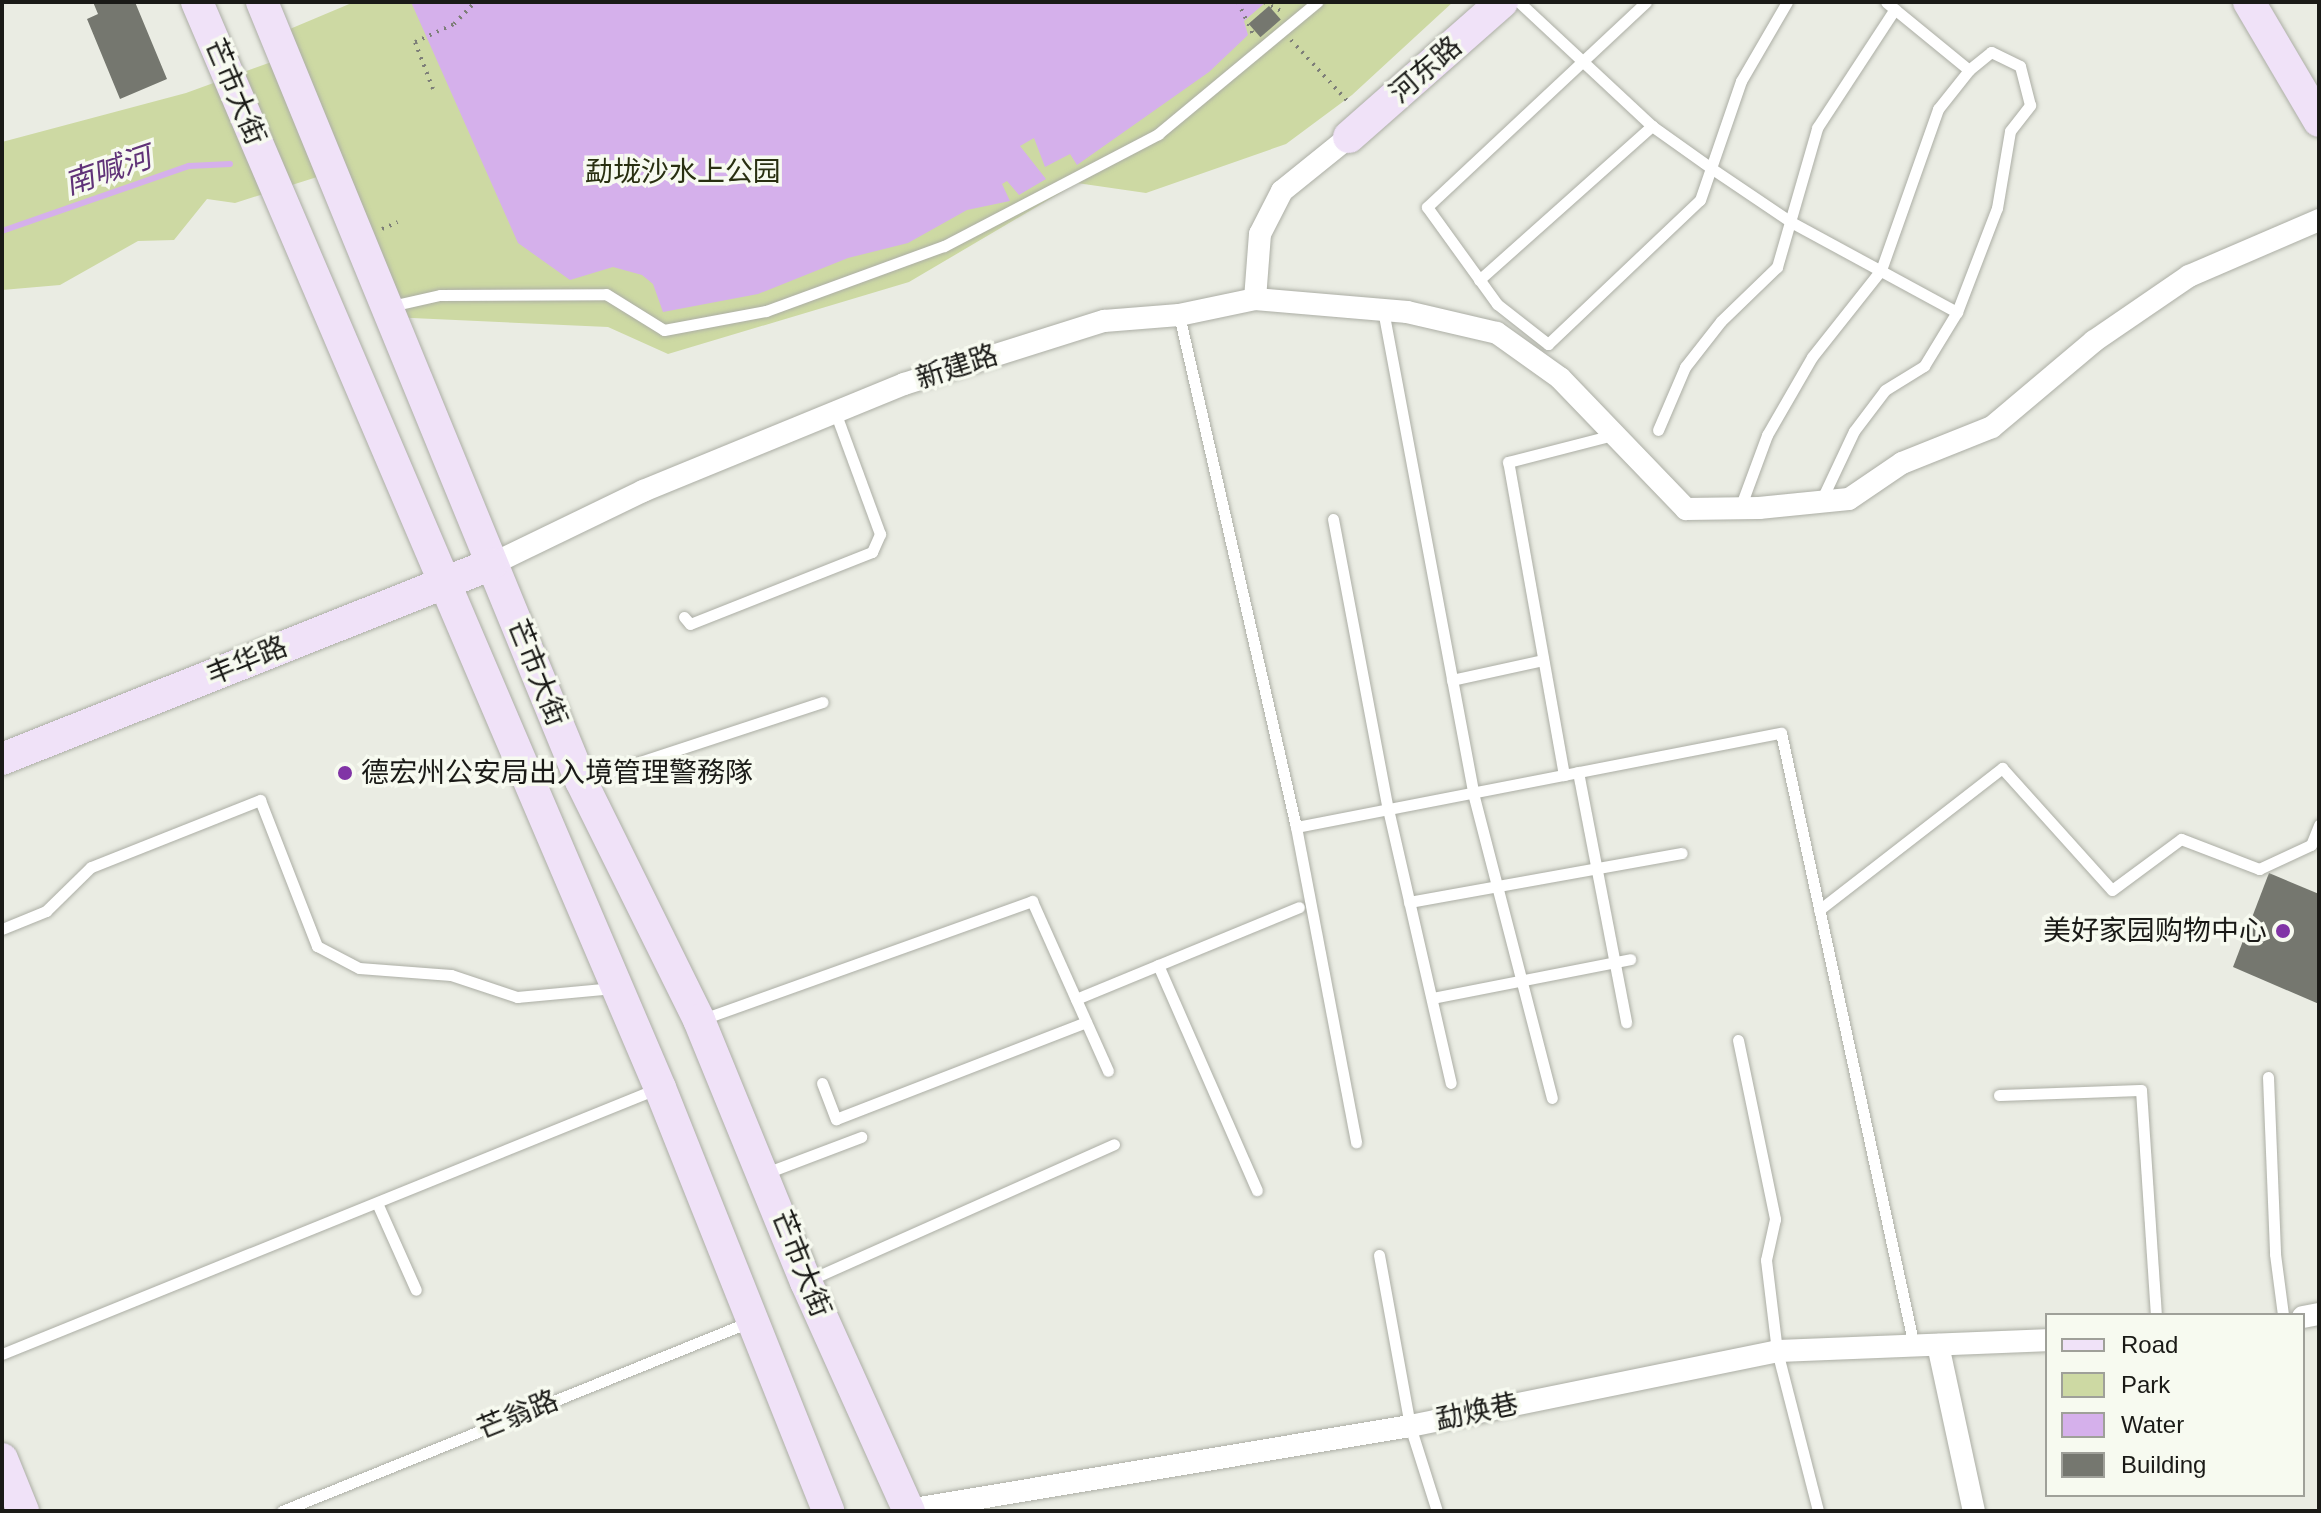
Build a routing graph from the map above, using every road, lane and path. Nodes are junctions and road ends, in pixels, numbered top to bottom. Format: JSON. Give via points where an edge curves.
{"nodes":[{"id":1,"x":197,"y":2,"type":"edge"},
{"id":2,"x":262,"y":2,"type":"edge"},
{"id":3,"x":475,"y":2,"type":"edge"},
{"id":4,"x":1238,"y":2,"type":"edge"},
{"id":5,"x":1317,"y":2,"type":"edge"},
{"id":6,"x":1502,"y":2,"type":"edge"},
{"id":7,"x":1519,"y":2,"type":"edge"},
{"id":8,"x":1646,"y":2,"type":"edge"},
{"id":9,"x":1787,"y":2,"type":"edge"},
{"id":10,"x":2249,"y":2,"type":"edge"},
{"id":11,"x":1890,"y":6,"type":"edge"},
{"id":12,"x":1248,"y":22,"type":"dead end"},
{"id":13,"x":1281,"y":30,"type":"junction"},
{"id":14,"x":1585,"y":64,"type":"junction"},
{"id":15,"x":1969,"y":70,"type":"junction"},
{"id":16,"x":433,"y":89,"type":"dead end"},
{"id":17,"x":2319,"y":121,"type":"edge"},
{"id":18,"x":1652,"y":126,"type":"junction"},
{"id":19,"x":1358,"y":129,"type":"junction"},
{"id":20,"x":1711,"y":168,"type":"junction"},
{"id":21,"x":2319,"y":220,"type":"edge"},
{"id":22,"x":1791,"y":222,"type":"junction"},
{"id":23,"x":1881,"y":270,"type":"junction"},
{"id":24,"x":1479,"y":280,"type":"junction"},
{"id":25,"x":1255,"y":299,"type":"junction"},
{"id":26,"x":386,"y":307,"type":"junction"},
{"id":27,"x":1383,"y":310,"type":"junction"},
{"id":28,"x":1957,"y":312,"type":"junction"},
{"id":29,"x":1179,"y":315,"type":"junction"},
{"id":30,"x":835,"y":412,"type":"junction"},
{"id":31,"x":1658,"y":430,"type":"dead end"},
{"id":32,"x":1613,"y":435,"type":"junction"},
{"id":33,"x":1820,"y":502,"type":"junction"},
{"id":34,"x":1740,"y":509,"type":"junction"},
{"id":35,"x":1333,"y":519,"type":"dead end"},
{"id":36,"x":492,"y":564,"type":"junction"},
{"id":37,"x":443,"y":582,"type":"junction"},
{"id":38,"x":684,"y":617,"type":"dead end"},
{"id":39,"x":1543,"y":660,"type":"junction"},
{"id":40,"x":1452,"y":680,"type":"junction"},
{"id":41,"x":822,"y":702,"type":"dead end"},
{"id":42,"x":2,"y":759,"type":"edge"},
{"id":43,"x":1578,"y":772,"type":"junction"},
{"id":44,"x":1564,"y":775,"type":"junction"},
{"id":45,"x":581,"y":781,"type":"junction"},
{"id":46,"x":1473,"y":793,"type":"junction"},
{"id":47,"x":1388,"y":809,"type":"junction"},
{"id":48,"x":2319,"y":825,"type":"edge"},
{"id":49,"x":1296,"y":827,"type":"junction"},
{"id":50,"x":1682,"y":853,"type":"dead end"},
{"id":51,"x":1595,"y":869,"type":"junction"},
{"id":52,"x":1498,"y":887,"type":"junction"},
{"id":53,"x":1409,"y":902,"type":"junction"},
{"id":54,"x":1299,"y":907,"type":"dead end"},
{"id":55,"x":1819,"y":910,"type":"junction"},
{"id":56,"x":2,"y":929,"type":"edge"},
{"id":57,"x":1630,"y":959,"type":"dead end"},
{"id":58,"x":1614,"y":962,"type":"junction"},
{"id":59,"x":1158,"y":965,"type":"junction"},
{"id":60,"x":1523,"y":982,"type":"junction"},
{"id":61,"x":615,"y":988,"type":"junction"},
{"id":62,"x":1432,"y":998,"type":"junction"},
{"id":63,"x":1076,"y":999,"type":"junction"},
{"id":64,"x":699,"y":1020,"type":"junction"},
{"id":65,"x":1086,"y":1022,"type":"junction"},
{"id":66,"x":1626,"y":1022,"type":"dead end"},
{"id":67,"x":1738,"y":1040,"type":"dead end"},
{"id":68,"x":1108,"y":1071,"type":"dead end"},
{"id":69,"x":2268,"y":1077,"type":"dead end"},
{"id":70,"x":822,"y":1083,"type":"dead end"},
{"id":71,"x":1451,"y":1083,"type":"dead end"},
{"id":72,"x":660,"y":1088,"type":"junction"},
{"id":73,"x":1999,"y":1095,"type":"dead end"},
{"id":74,"x":1552,"y":1098,"type":"dead end"},
{"id":75,"x":861,"y":1137,"type":"dead end"},
{"id":76,"x":1356,"y":1142,"type":"dead end"},
{"id":77,"x":1114,"y":1144,"type":"dead end"},
{"id":78,"x":765,"y":1173,"type":"junction"},
{"id":79,"x":1257,"y":1190,"type":"dead end"},
{"id":80,"x":377,"y":1203,"type":"junction"},
{"id":81,"x":1379,"y":1255,"type":"dead end"},
{"id":82,"x":806,"y":1282,"type":"junction"},
{"id":83,"x":416,"y":1290,"type":"dead end"},
{"id":84,"x":2156,"y":1313,"type":"edge"},
{"id":85,"x":2283,"y":1313,"type":"edge"},
{"id":86,"x":753,"y":1320,"type":"junction"},
{"id":87,"x":2045,"y":1340,"type":"edge"},
{"id":88,"x":1938,"y":1345,"type":"junction"},
{"id":89,"x":1914,"y":1346,"type":"junction"},
{"id":90,"x":1777,"y":1351,"type":"junction"},
{"id":91,"x":2,"y":1354,"type":"edge"},
{"id":92,"x":1410,"y":1426,"type":"junction"},
{"id":93,"x":2,"y":1459,"type":"edge"},
{"id":94,"x":909,"y":1510,"type":"edge"},
{"id":95,"x":23,"y":1511,"type":"edge"},
{"id":96,"x":282,"y":1511,"type":"edge"},
{"id":97,"x":828,"y":1511,"type":"edge"},
{"id":98,"x":1437,"y":1511,"type":"edge"},
{"id":99,"x":1818,"y":1511,"type":"edge"},
{"id":100,"x":1974,"y":1511,"type":"edge"}],
"edges":[{"from":1,"to":37,"type":"main road","name":"芒市大街"},
{"from":2,"to":26,"type":"main road","name":"芒市大街"},
{"from":3,"to":16,"type":"path","via":[[454,24],[415,42]]},
{"from":4,"to":12,"type":"path"},
{"from":5,"to":13,"type":"lane"},
{"from":6,"to":19,"type":"main road","name":"河东路"},
{"from":7,"to":14,"type":"lane"},
{"from":8,"to":14,"type":"lane"},
{"from":9,"to":20,"type":"lane","via":[[1741,81]]},
{"from":10,"to":17,"type":"main road"},
{"from":11,"to":15,"type":"lane"},
{"from":11,"to":22,"type":"lane","via":[[1817,128]]},
{"from":13,"to":19,"type":"path"},
{"from":13,"to":26,"type":"lane","via":[[1158,134],[1120,155],[1050,186],[944,246],[766,311],[664,330],[606,294],[440,295]]},
{"from":14,"to":18,"type":"lane"},
{"from":14,"to":24,"type":"lane","via":[[1427,207]]},
{"from":15,"to":23,"type":"lane","via":[[1938,109]]},
{"from":15,"to":28,"type":"lane","via":[[1991,52],[2020,66],[2030,105],[2010,131],[1997,208]]},
{"from":18,"to":20,"type":"lane"},
{"from":18,"to":24,"type":"lane"},
{"from":19,"to":25,"type":"street","via":[[1282,191],[1260,234]]},
{"from":20,"to":22,"type":"lane"},
{"from":20,"to":24,"type":"lane","via":[[1700,200],[1548,344],[1497,304]]},
{"from":21,"to":33,"type":"street","name":"新建路","via":[[2189,276],[2094,341],[1992,427],[1902,463],[1849,499]]},
{"from":22,"to":23,"type":"lane"},
{"from":22,"to":31,"type":"lane","via":[[1777,267],[1721,321],[1685,367]]},
{"from":23,"to":28,"type":"lane"},
{"from":23,"to":34,"type":"lane","via":[[1812,357],[1767,435]]},
{"from":25,"to":27,"type":"street","name":"新建路"},
{"from":25,"to":29,"type":"street","name":"新建路"},
{"from":26,"to":36,"type":"main road","name":"芒市大街"},
{"from":27,"to":32,"type":"street","name":"新建路","via":[[1497,333],[1560,378]]},
{"from":27,"to":40,"type":"lane"},
{"from":28,"to":33,"type":"lane","via":[[1924,366],[1885,390],[1854,431]]},
{"from":29,"to":30,"type":"street","name":"新建路","via":[[1104,321],[904,384]]},
{"from":29,"to":49,"type":"lane"},
{"from":30,"to":36,"type":"street","name":"新建路","via":[[643,491]]},
{"from":30,"to":38,"type":"lane","via":[[879,543],[872,552],[690,624]]},
{"from":32,"to":34,"type":"street","name":"新建路","via":[[1686,509]]},
{"from":32,"to":39,"type":"lane","via":[[1508,462]]},
{"from":33,"to":34,"type":"street","name":"新建路"},
{"from":35,"to":47,"type":"lane"},
{"from":36,"to":37,"type":"main road","name":"丰华路"},
{"from":36,"to":45,"type":"main road","name":"芒市大街"},
{"from":37,"to":42,"type":"main road","name":"丰华路"},
{"from":37,"to":61,"type":"main road","name":"芒市大街"},
{"from":39,"to":40,"type":"lane"},
{"from":39,"to":44,"type":"lane"},
{"from":40,"to":46,"type":"lane"},
{"from":41,"to":45,"type":"lane"},
{"from":43,"to":44,"type":"lane"},
{"from":43,"to":51,"type":"lane"},
{"from":43,"to":55,"type":"lane","via":[[1781,733]]},
{"from":44,"to":46,"type":"lane"},
{"from":45,"to":64,"type":"main road","name":"芒市大街"},
{"from":46,"to":47,"type":"lane"},
{"from":46,"to":52,"type":"lane"},
{"from":47,"to":49,"type":"lane"},
{"from":47,"to":53,"type":"lane"},
{"from":48,"to":55,"type":"lane","via":[[2311,845],[2259,869],[2181,839],[2112,890],[2002,768]]},
{"from":49,"to":76,"type":"lane"},
{"from":50,"to":51,"type":"lane"},
{"from":51,"to":52,"type":"lane"},
{"from":51,"to":58,"type":"lane"},
{"from":52,"to":53,"type":"lane"},
{"from":52,"to":60,"type":"lane"},
{"from":53,"to":62,"type":"lane"},
{"from":54,"to":59,"type":"lane"},
{"from":55,"to":89,"type":"lane"},
{"from":56,"to":61,"type":"lane","via":[[46,911],[91,867],[260,800],[317,946],[359,968],[451,975],[517,997]]},
{"from":57,"to":58,"type":"lane"},
{"from":58,"to":60,"type":"lane"},
{"from":58,"to":66,"type":"lane"},
{"from":59,"to":63,"type":"lane"},
{"from":59,"to":79,"type":"lane"},
{"from":60,"to":62,"type":"lane"},
{"from":60,"to":74,"type":"lane"},
{"from":61,"to":72,"type":"main road","name":"芒市大街"},
{"from":62,"to":71,"type":"lane"},
{"from":63,"to":64,"type":"lane","via":[[1032,901]]},
{"from":63,"to":65,"type":"lane"},
{"from":64,"to":78,"type":"main road","name":"芒市大街"},
{"from":65,"to":68,"type":"lane"},
{"from":65,"to":70,"type":"lane","via":[[836,1119]]},
{"from":67,"to":90,"type":"lane","via":[[1775,1219],[1766,1260]]},
{"from":69,"to":85,"type":"lane","via":[[2275,1254]]},
{"from":72,"to":80,"type":"lane"},
{"from":72,"to":86,"type":"main road","name":"芒市大街"},
{"from":73,"to":84,"type":"lane","via":[[2141,1090]]},
{"from":75,"to":78,"type":"lane"},
{"from":77,"to":82,"type":"lane"},
{"from":78,"to":82,"type":"main road","name":"芒市大街"},
{"from":80,"to":83,"type":"lane"},
{"from":80,"to":91,"type":"lane"},
{"from":81,"to":92,"type":"lane"},
{"from":82,"to":94,"type":"main road","name":"芒市大街"},
{"from":86,"to":96,"type":"lane","name":"芒翁路"},
{"from":86,"to":97,"type":"main road","name":"芒市大街"},
{"from":87,"to":88,"type":"street","name":"勐焕巷"},
{"from":88,"to":89,"type":"street","name":"勐焕巷"},
{"from":88,"to":100,"type":"street"},
{"from":89,"to":90,"type":"street","name":"勐焕巷"},
{"from":90,"to":92,"type":"street","name":"勐焕巷"},
{"from":90,"to":99,"type":"lane"},
{"from":92,"to":94,"type":"street","name":"勐焕巷"},
{"from":92,"to":98,"type":"lane"},
{"from":93,"to":95,"type":"main road"}]}
